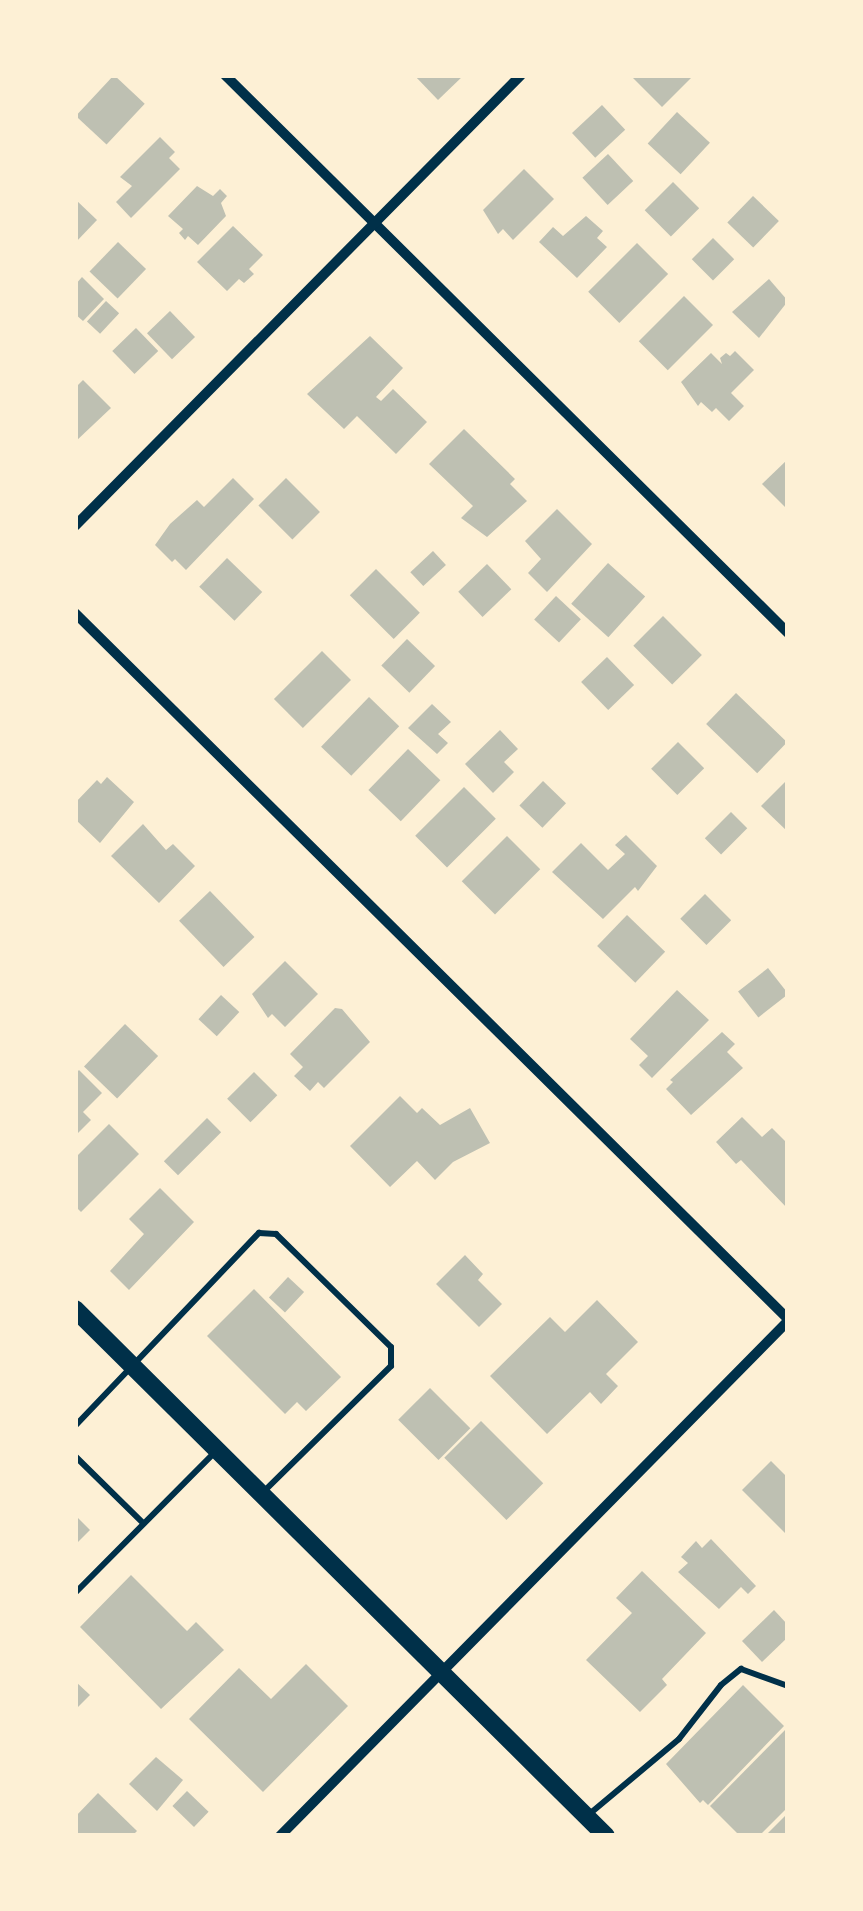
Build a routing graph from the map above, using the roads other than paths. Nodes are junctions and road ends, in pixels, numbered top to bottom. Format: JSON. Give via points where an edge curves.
{"nodes":[{"id":1,"x":225,"y":75,"type":"edge"},
{"id":2,"x":521,"y":75,"type":"edge"},
{"id":3,"x":374,"y":223,"type":"junction"},
{"id":4,"x":75,"y":526,"type":"edge"},
{"id":5,"x":75,"y":612,"type":"edge"},
{"id":6,"x":788,"y":633,"type":"edge"},
{"id":7,"x":78,"y":1318,"type":"edge"},
{"id":8,"x":788,"y":1320,"type":"edge"},
{"id":9,"x":132,"y":1366,"type":"junction"},
{"id":10,"x":75,"y":1426,"type":"edge"},
{"id":11,"x":217,"y":1450,"type":"junction"},
{"id":12,"x":75,"y":1456,"type":"edge"},
{"id":13,"x":261,"y":1494,"type":"junction"},
{"id":14,"x":142,"y":1523,"type":"junction"},
{"id":15,"x":75,"y":1593,"type":"edge"},
{"id":16,"x":441,"y":1672,"type":"junction"},
{"id":17,"x":787,"y":1683,"type":"edge"},
{"id":18,"x":586,"y":1816,"type":"junction"},
{"id":19,"x":280,"y":1836,"type":"edge"},
{"id":20,"x":606,"y":1836,"type":"edge"}],
"edges":[{"from":1,"to":3,"type":"street"},
{"from":2,"to":3,"type":"street"},
{"from":3,"to":4,"type":"street"},
{"from":3,"to":6,"type":"street"},
{"from":5,"to":8,"type":"street"},
{"from":7,"to":9,"type":"street"},
{"from":8,"to":16,"type":"street"},
{"from":9,"to":10,"type":"lane"},
{"from":9,"to":11,"type":"street"},
{"from":9,"to":13,"type":"lane","via":[[259,1233],[276,1234],[378,1334],[391,1347],[391,1366]]},
{"from":11,"to":13,"type":"street"},
{"from":11,"to":14,"type":"lane"},
{"from":12,"to":14,"type":"lane"},
{"from":13,"to":16,"type":"street"},
{"from":14,"to":15,"type":"lane"},
{"from":16,"to":18,"type":"street"},
{"from":16,"to":19,"type":"street"},
{"from":17,"to":18,"type":"lane","via":[[741,1669],[679,1739]]},
{"from":18,"to":20,"type":"street"}]}
